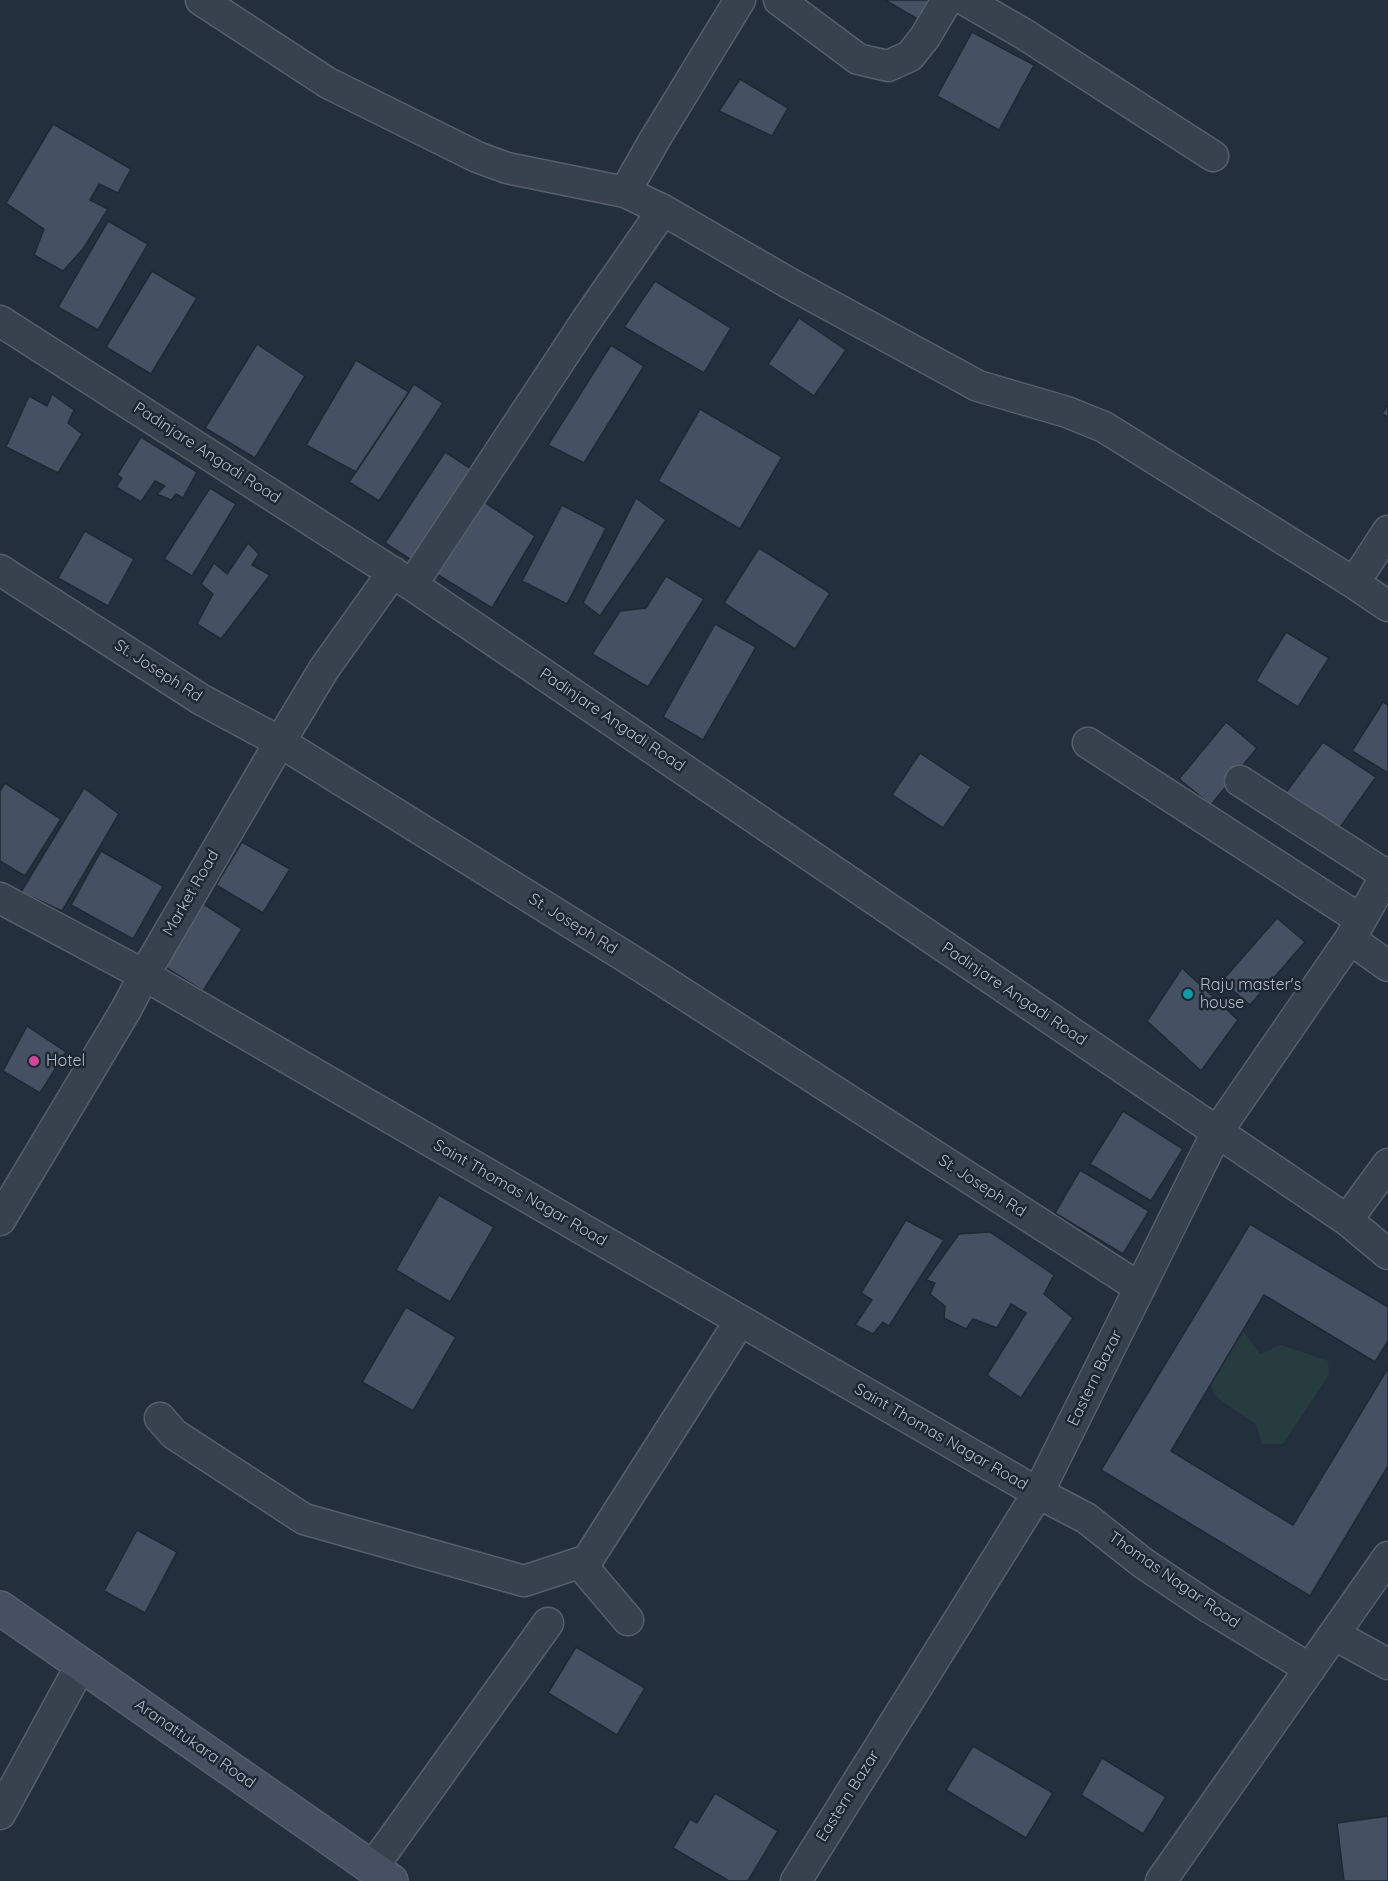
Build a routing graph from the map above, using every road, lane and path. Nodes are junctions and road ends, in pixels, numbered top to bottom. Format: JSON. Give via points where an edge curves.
{"nodes":[{"id":1,"x":201,"y":0,"type":"edge"},
{"id":2,"x":740,"y":0,"type":"edge"},
{"id":3,"x":779,"y":0,"type":"edge"},
{"id":4,"x":947,"y":0,"type":"edge"},
{"id":5,"x":965,"y":0,"type":"edge"},
{"id":6,"x":1213,"y":156,"type":"dead end"},
{"id":7,"x":625,"y":192,"type":"junction"},
{"id":8,"x":663,"y":210,"type":"junction"},
{"id":9,"x":0,"y":321,"type":"edge"},
{"id":10,"x":1388,"y":531,"type":"edge"},
{"id":11,"x":0,"y":570,"type":"edge"},
{"id":12,"x":403,"y":579,"type":"junction"},
{"id":13,"x":1354,"y":583,"type":"junction"},
{"id":14,"x":1388,"y":606,"type":"edge"},
{"id":15,"x":280,"y":742,"type":"junction"},
{"id":16,"x":1088,"y":742,"type":"dead end"},
{"id":17,"x":1240,"y":781,"type":"dead end"},
{"id":18,"x":1387,"y":874,"type":"edge"},
{"id":19,"x":0,"y":898,"type":"edge"},
{"id":20,"x":1356,"y":930,"type":"junction"},
{"id":21,"x":1388,"y":966,"type":"edge"},
{"id":22,"x":144,"y":975,"type":"junction"},
{"id":23,"x":1217,"y":1132,"type":"junction"},
{"id":24,"x":1388,"y":1164,"type":"edge"},
{"id":25,"x":0,"y":1220,"type":"edge"},
{"id":26,"x":1347,"y":1220,"type":"junction"},
{"id":27,"x":1388,"y":1254,"type":"edge"},
{"id":28,"x":1140,"y":1288,"type":"junction"},
{"id":29,"x":740,"y":1321,"type":"junction"},
{"id":30,"x":160,"y":1418,"type":"dead end"},
{"id":31,"x":1038,"y":1493,"type":"junction"},
{"id":32,"x":1388,"y":1557,"type":"edge"},
{"id":33,"x":588,"y":1560,"type":"junction"},
{"id":34,"x":0,"y":1608,"type":"edge"},
{"id":35,"x":628,"y":1620,"type":"dead end"},
{"id":36,"x":548,"y":1623,"type":"dead end"},
{"id":37,"x":1335,"y":1635,"type":"junction"},
{"id":38,"x":1388,"y":1664,"type":"edge"},
{"id":39,"x":81,"y":1665,"type":"junction"},
{"id":40,"x":1310,"y":1669,"type":"junction"},
{"id":41,"x":0,"y":1814,"type":"edge"},
{"id":42,"x":382,"y":1874,"type":"edge"},
{"id":43,"x":796,"y":1881,"type":"edge"},
{"id":44,"x":1161,"y":1881,"type":"edge"}],
"edges":[{"from":1,"to":7,"type":"street","via":[[328,82],[477,157],[507,168]]},
{"from":2,"to":7,"type":"street"},
{"from":3,"to":4,"type":"street","via":[[858,59],[888,66],[910,56]]},
{"from":5,"to":6,"type":"street"},
{"from":7,"to":8,"type":"street"},
{"from":8,"to":12,"type":"street","name":"Market Road"},
{"from":8,"to":13,"type":"street","via":[[978,386],[1104,427]]},
{"from":9,"to":12,"type":"street","name":"Padinjare Angadi Road"},
{"from":10,"to":13,"type":"street"},
{"from":11,"to":15,"type":"street","name":"St. Joseph Rd","via":[[202,700]]},
{"from":12,"to":15,"type":"street","name":"Market Road","via":[[324,669]]},
{"from":12,"to":23,"type":"street","name":"Padinjare Angadi Road"},
{"from":13,"to":14,"type":"street"},
{"from":15,"to":22,"type":"street","name":"Market Road"},
{"from":15,"to":28,"type":"street","name":"St. Joseph Rd","via":[[634,962]]},
{"from":16,"to":20,"type":"street"},
{"from":17,"to":18,"type":"street"},
{"from":18,"to":20,"type":"street","name":"Eastern Bazar"},
{"from":19,"to":22,"type":"street","name":"Saint Thomas Nagar Road"},
{"from":20,"to":21,"type":"street"},
{"from":20,"to":23,"type":"street","name":"Eastern Bazar"},
{"from":22,"to":25,"type":"street","name":"Market Road"},
{"from":22,"to":29,"type":"street","name":"Saint Thomas Nagar Road"},
{"from":23,"to":26,"type":"street","name":"Padinjare Angadi Road"},
{"from":23,"to":28,"type":"street","name":"Eastern Bazar"},
{"from":24,"to":26,"type":"street"},
{"from":26,"to":27,"type":"street","name":"Padinjare Angadi Road"},
{"from":28,"to":31,"type":"street","name":"Eastern Bazar"},
{"from":29,"to":31,"type":"street","name":"Saint Thomas Nagar Road"},
{"from":29,"to":33,"type":"street"},
{"from":30,"to":33,"type":"street","via":[[174,1434],[304,1519],[524,1581]]},
{"from":31,"to":40,"type":"street","name":"Thomas Nagar Road","via":[[1086,1518],[1143,1563]]},
{"from":31,"to":43,"type":"street","name":"Eastern Bazar"},
{"from":32,"to":37,"type":"street"},
{"from":33,"to":35,"type":"street","via":[[583,1567]]},
{"from":34,"to":39,"type":"main road","name":"Aranattukara Road"},
{"from":36,"to":42,"type":"street"},
{"from":37,"to":38,"type":"street"},
{"from":37,"to":40,"type":"street"},
{"from":39,"to":41,"type":"street"},
{"from":39,"to":42,"type":"main road","name":"Aranattukara Road"},
{"from":40,"to":44,"type":"street"}]}
